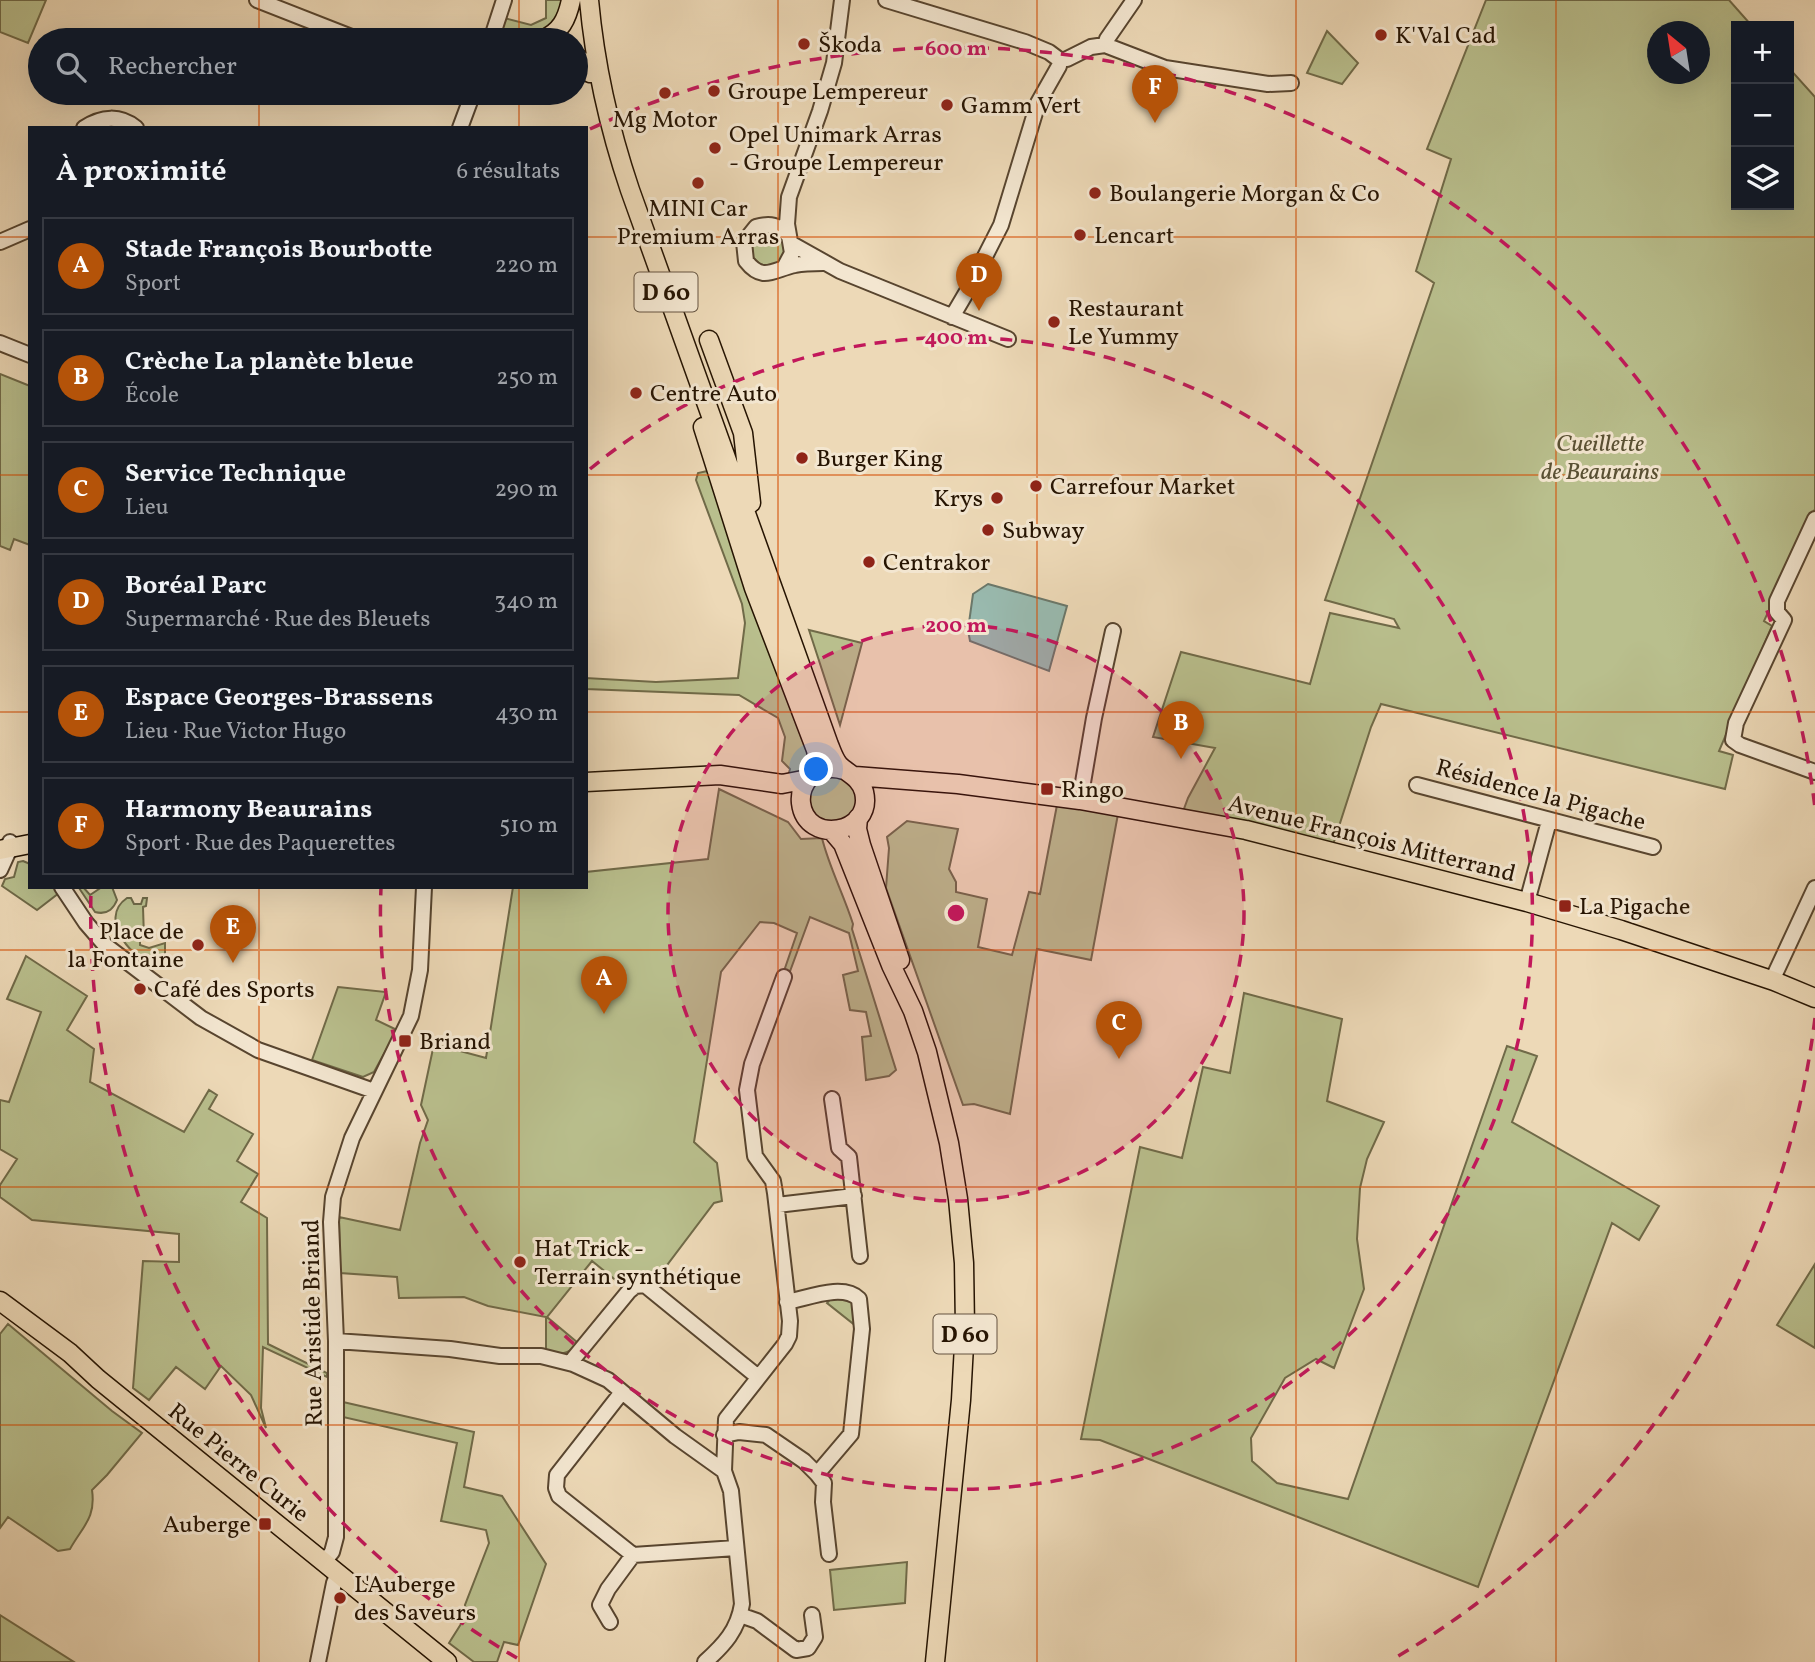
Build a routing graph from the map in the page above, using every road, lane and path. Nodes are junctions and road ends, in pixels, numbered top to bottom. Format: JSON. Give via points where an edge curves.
{"nodes":[{"id":1,"x":257,"y":0,"type":"edge"},
{"id":2,"x":504,"y":0,"type":"edge"},
{"id":3,"x":571,"y":0,"type":"edge"},
{"id":4,"x":580,"y":0,"type":"edge"},
{"id":5,"x":589,"y":0,"type":"edge"},
{"id":6,"x":842,"y":0,"type":"edge"},
{"id":7,"x":886,"y":0,"type":"edge"},
{"id":8,"x":1134,"y":0,"type":"edge"},
{"id":9,"x":328,"y":28,"type":"edge"},
{"id":10,"x":495,"y":28,"type":"edge"},
{"id":11,"x":560,"y":28,"type":"edge"},
{"id":12,"x":584,"y":28,"type":"edge"},
{"id":13,"x":1105,"y":46,"type":"junction"},
{"id":14,"x":588,"y":58,"type":"edge"},
{"id":15,"x":1061,"y":61,"type":"junction"},
{"id":16,"x":588,"y":70,"type":"edge"},
{"id":17,"x":590,"y":73,"type":"junction"},
{"id":18,"x":1291,"y":83,"type":"dead end"},
{"id":19,"x":469,"y":105,"type":"edge"},
{"id":20,"x":87,"y":126,"type":"edge"},
{"id":21,"x":134,"y":126,"type":"edge"},
{"id":22,"x":461,"y":126,"type":"edge"},
{"id":23,"x":789,"y":197,"type":"junction"},
{"id":24,"x":765,"y":224,"type":"junction"},
{"id":25,"x":28,"y":230,"type":"edge"},
{"id":26,"x":790,"y":240,"type":"junction"},
{"id":27,"x":0,"y":242,"type":"edge"},
{"id":28,"x":824,"y":263,"type":"junction"},
{"id":29,"x":784,"y":268,"type":"junction"},
{"id":30,"x":952,"y":317,"type":"junction"},
{"id":31,"x":1008,"y":339,"type":"dead end"},
{"id":32,"x":709,"y":340,"type":"dead end"},
{"id":33,"x":0,"y":343,"type":"edge"},
{"id":34,"x":28,"y":354,"type":"edge"},
{"id":35,"x":1815,"y":519,"type":"edge"},
{"id":36,"x":770,"y":578,"type":"junction"},
{"id":37,"x":1113,"y":631,"type":"dead end"},
{"id":38,"x":1815,"y":772,"type":"edge"},
{"id":39,"x":849,"y":773,"type":"junction"},
{"id":40,"x":812,"y":776,"type":"junction"},
{"id":41,"x":754,"y":781,"type":"junction"},
{"id":42,"x":904,"y":781,"type":"junction"},
{"id":43,"x":588,"y":782,"type":"edge"},
{"id":44,"x":1417,"y":785,"type":"dead end"},
{"id":45,"x":864,"y":800,"type":"junction"},
{"id":46,"x":1080,"y":800,"type":"junction"},
{"id":47,"x":802,"y":810,"type":"junction"},
{"id":48,"x":858,"y":818,"type":"junction"},
{"id":49,"x":1549,"y":821,"type":"junction"},
{"id":50,"x":832,"y":831,"type":"junction"},
{"id":51,"x":28,"y":839,"type":"edge"},
{"id":52,"x":28,"y":844,"type":"edge"},
{"id":53,"x":5,"y":845,"type":"edge"},
{"id":54,"x":1653,"y":847,"type":"dead end"},
{"id":55,"x":0,"y":870,"type":"edge"},
{"id":56,"x":1815,"y":888,"type":"edge"},
{"id":57,"x":62,"y":889,"type":"edge"},
{"id":58,"x":424,"y":889,"type":"edge"},
{"id":59,"x":1527,"y":902,"type":"junction"},
{"id":60,"x":784,"y":977,"type":"dead end"},
{"id":61,"x":1774,"y":981,"type":"junction"},
{"id":62,"x":1815,"y":998,"type":"edge"},
{"id":63,"x":913,"y":1011,"type":"junction"},
{"id":64,"x":374,"y":1091,"type":"junction"},
{"id":65,"x":832,"y":1099,"type":"dead end"},
{"id":66,"x":854,"y":1196,"type":"junction"},
{"id":67,"x":776,"y":1199,"type":"junction"},
{"id":68,"x":860,"y":1256,"type":"dead end"},
{"id":69,"x":0,"y":1301,"type":"edge"},
{"id":70,"x":788,"y":1302,"type":"junction"},
{"id":71,"x":336,"y":1341,"type":"junction"},
{"id":72,"x":573,"y":1364,"type":"junction"},
{"id":73,"x":758,"y":1377,"type":"junction"},
{"id":74,"x":622,"y":1392,"type":"junction"},
{"id":75,"x":724,"y":1435,"type":"junction"},
{"id":76,"x":724,"y":1471,"type":"junction"},
{"id":77,"x":817,"y":1474,"type":"junction"},
{"id":78,"x":736,"y":1548,"type":"junction"},
{"id":79,"x":829,"y":1554,"type":"dead end"},
{"id":80,"x":633,"y":1555,"type":"junction"},
{"id":81,"x":331,"y":1567,"type":"junction"},
{"id":82,"x":740,"y":1615,"type":"junction"},
{"id":83,"x":812,"y":1615,"type":"dead end"},
{"id":84,"x":610,"y":1622,"type":"dead end"},
{"id":85,"x":318,"y":1662,"type":"edge"},
{"id":86,"x":447,"y":1662,"type":"edge"},
{"id":87,"x":705,"y":1662,"type":"edge"},
{"id":88,"x":935,"y":1662,"type":"edge"}],
"edges":[{"from":1,"to":9,"type":"street"},
{"from":2,"to":10,"type":"street"},
{"from":3,"to":11,"type":"main road"},
{"from":4,"to":12,"type":"main road","number":"D 60"},
{"from":5,"to":36,"type":"main road","number":"D 60","via":[[606,113],[620,159]]},
{"from":6,"to":23,"type":"street","via":[[834,62]]},
{"from":7,"to":15,"type":"street","via":[[1025,42]]},
{"from":8,"to":13,"type":"street"},
{"from":13,"to":15,"type":"street","via":[[1091,47]]},
{"from":13,"to":18,"type":"street","via":[[1165,68],[1268,84]]},
{"from":14,"to":17,"type":"main road","number":"D 60"},
{"from":15,"to":30,"type":"street","via":[[1038,103],[1001,225]]},
{"from":16,"to":17,"type":"main road"},
{"from":17,"to":40,"type":"main road","number":"D 60","via":[[615,172],[754,588],[816,750],[818,763]]},
{"from":19,"to":22,"type":"street"},
{"from":20,"to":21,"type":"street","via":[[118,118]]},
{"from":23,"to":24,"type":"street"},
{"from":23,"to":26,"type":"street","via":[[786,224]]},
{"from":24,"to":26,"type":"street","via":[[778,227]]},
{"from":24,"to":29,"type":"street","via":[[747,236],[743,248],[746,261],[762,273]]},
{"from":25,"to":27,"type":"street"},
{"from":26,"to":28,"type":"street"},
{"from":26,"to":29,"type":"street","via":[[792,253]]},
{"from":28,"to":29,"type":"street"},
{"from":28,"to":30,"type":"street"},
{"from":30,"to":31,"type":"street"},
{"from":32,"to":36,"type":"main road","via":[[743,433],[751,502]]},
{"from":33,"to":34,"type":"street"},
{"from":35,"to":38,"type":"street","via":[[1777,601],[1777,612],[1784,620],[1736,723],[1733,740]]},
{"from":36,"to":39,"type":"main road","number":"D 60","via":[[832,753]]},
{"from":37,"to":46,"type":"street"},
{"from":39,"to":40,"type":"main road","via":[[831,768]]},
{"from":39,"to":42,"type":"main road","name":"Avenue François Mitterrand"},
{"from":39,"to":45,"type":"main road","via":[[863,790]]},
{"from":40,"to":41,"type":"main road","via":[[782,784]]},
{"from":40,"to":47,"type":"main road","via":[[801,797]]},
{"from":41,"to":43,"type":"main road","via":[[720,775]]},
{"from":41,"to":47,"type":"main road"},
{"from":42,"to":45,"type":"main road"},
{"from":42,"to":46,"type":"main road","name":"Avenue François Mitterrand"},
{"from":44,"to":49,"type":"street","name":"Résidence la Pigache"},
{"from":45,"to":48,"type":"main road"},
{"from":46,"to":59,"type":"main road","name":"Avenue François Mitterrand","via":[[1246,830]]},
{"from":47,"to":50,"type":"main road","via":[[814,825]]},
{"from":48,"to":50,"type":"main road","via":[[847,828]]},
{"from":48,"to":63,"type":"main road","number":"D 60","via":[[861,845]]},
{"from":49,"to":54,"type":"street","name":"Résidence la Pigache"},
{"from":49,"to":59,"type":"street"},
{"from":50,"to":63,"type":"main road","number":"D 60","via":[[843,844]]},
{"from":51,"to":53,"type":"main road"},
{"from":52,"to":53,"type":"main road"},
{"from":53,"to":55,"type":"street"},
{"from":56,"to":61,"type":"street"},
{"from":57,"to":64,"type":"street","via":[[105,945],[201,1018],[258,1050]]},
{"from":58,"to":64,"type":"street","name":"Rue Aristide Briand","via":[[420,970],[411,1016]]},
{"from":59,"to":61,"type":"main road","name":"Avenue François Mitterrand"},
{"from":60,"to":67,"type":"street","via":[[747,1090],[755,1156],[773,1181]]},
{"from":61,"to":62,"type":"main road","name":"Avenue François Mitterrand"},
{"from":63,"to":88,"type":"main road","number":"D 60","via":[[949,1143],[964,1263],[961,1400]]},
{"from":64,"to":71,"type":"street","name":"Rue Aristide Briand","via":[[352,1138],[333,1197]]},
{"from":65,"to":66,"type":"street","via":[[839,1148],[849,1157]]},
{"from":66,"to":67,"type":"street"},
{"from":66,"to":68,"type":"street"},
{"from":67,"to":70,"type":"street"},
{"from":69,"to":81,"type":"main road","name":"Rue Pierre Curie"},
{"from":70,"to":73,"type":"street","via":[[789,1336]]},
{"from":70,"to":77,"type":"street","via":[[843,1291],[859,1299],[862,1329],[851,1434]]},
{"from":71,"to":72,"type":"street","via":[[541,1356]]},
{"from":71,"to":81,"type":"street","name":"Rue Aristide Briand","via":[[336,1538]]},
{"from":72,"to":73,"type":"street","via":[[629,1291],[645,1285]]},
{"from":72,"to":74,"type":"street"},
{"from":73,"to":75,"type":"street","via":[[726,1419]]},
{"from":74,"to":76,"type":"street"},
{"from":74,"to":80,"type":"street","via":[[557,1475],[556,1488],[559,1496]]},
{"from":75,"to":76,"type":"street"},
{"from":75,"to":77,"type":"street","via":[[766,1435]]},
{"from":76,"to":78,"type":"street","via":[[731,1490]]},
{"from":77,"to":79,"type":"street","via":[[824,1483]]},
{"from":78,"to":80,"type":"street"},
{"from":78,"to":82,"type":"street"},
{"from":80,"to":84,"type":"street","via":[[600,1605]]},
{"from":81,"to":85,"type":"street","name":"Rue Aristide Briand"},
{"from":81,"to":86,"type":"main road","name":"Rue Pierre Curie"},
{"from":82,"to":83,"type":"street","via":[[757,1621],[796,1650],[808,1648],[815,1637]]},
{"from":82,"to":87,"type":"street","via":[[729,1639]]}]}
